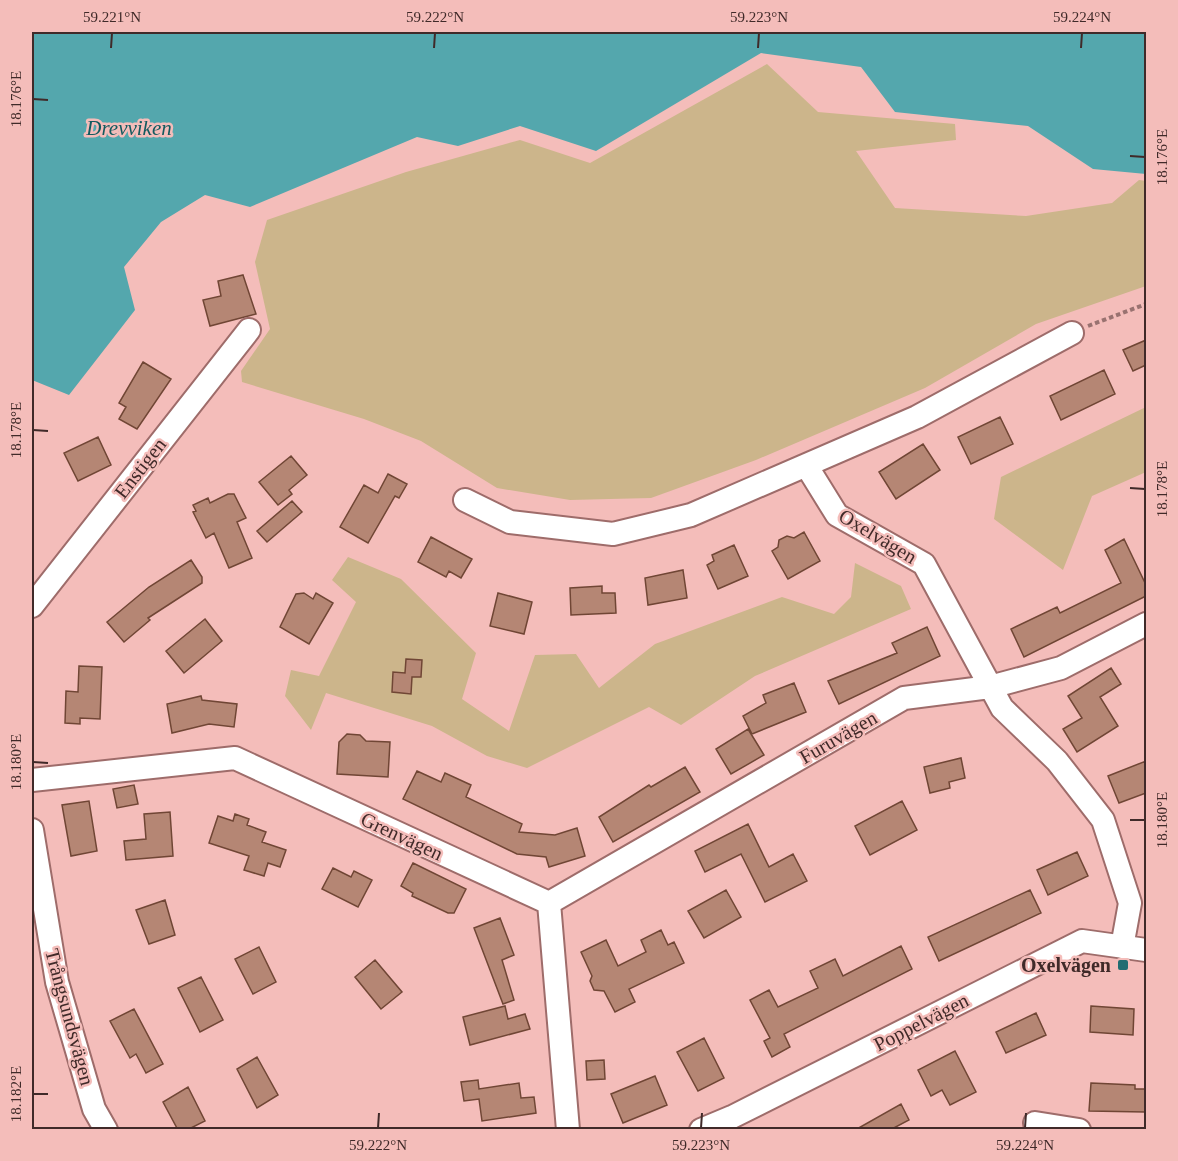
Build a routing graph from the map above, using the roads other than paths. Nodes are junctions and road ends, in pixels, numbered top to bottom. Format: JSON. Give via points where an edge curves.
{"nodes":[{"id":1,"x":249,"y":330,"type":"dead end"},
{"id":2,"x":1072,"y":333,"type":"road end"},
{"id":3,"x":806,"y":465,"type":"junction"},
{"id":4,"x":465,"y":500,"type":"dead end"},
{"id":5,"x":32,"y":606,"type":"edge"},
{"id":6,"x":1146,"y":624,"type":"edge"},
{"id":7,"x":990,"y":687,"type":"junction"},
{"id":8,"x":32,"y":780,"type":"edge"},
{"id":9,"x":32,"y":830,"type":"edge"},
{"id":10,"x":549,"y":903,"type":"junction"},
{"id":11,"x":1122,"y":947,"type":"junction"},
{"id":12,"x":1146,"y":950,"type":"edge"},
{"id":13,"x":1035,"y":1123,"type":"dead end"},
{"id":14,"x":106,"y":1130,"type":"edge"},
{"id":15,"x":568,"y":1130,"type":"edge"},
{"id":16,"x":700,"y":1130,"type":"edge"},
{"id":17,"x":1079,"y":1130,"type":"edge"}],
"edges":[{"from":1,"to":5,"type":"street","name":"Enstigen"},
{"from":2,"to":3,"type":"street","via":[[917,417]]},
{"from":3,"to":4,"type":"street","via":[[691,515],[613,534],[510,522]]},
{"from":3,"to":7,"type":"street","name":"Oxelvägen","via":[[837,515],[924,564]]},
{"from":6,"to":7,"type":"street","name":"Furuvägen","via":[[1061,668]]},
{"from":7,"to":10,"type":"street","name":"Furuvägen","via":[[904,698]]},
{"from":7,"to":11,"type":"street","name":"Oxelvägen","via":[[1002,708],[1057,761],[1103,820],[1130,903]]},
{"from":8,"to":10,"type":"street","name":"Grenvägen","via":[[235,759]]},
{"from":9,"to":14,"type":"street","name":"Trångsundsvägen","via":[[57,982],[94,1109]]},
{"from":10,"to":15,"type":"street"},
{"from":11,"to":12,"type":"street","name":"Poppelvägen"},
{"from":11,"to":16,"type":"street","name":"Poppelvägen","via":[[1082,941]]},
{"from":13,"to":17,"type":"street"}]}
